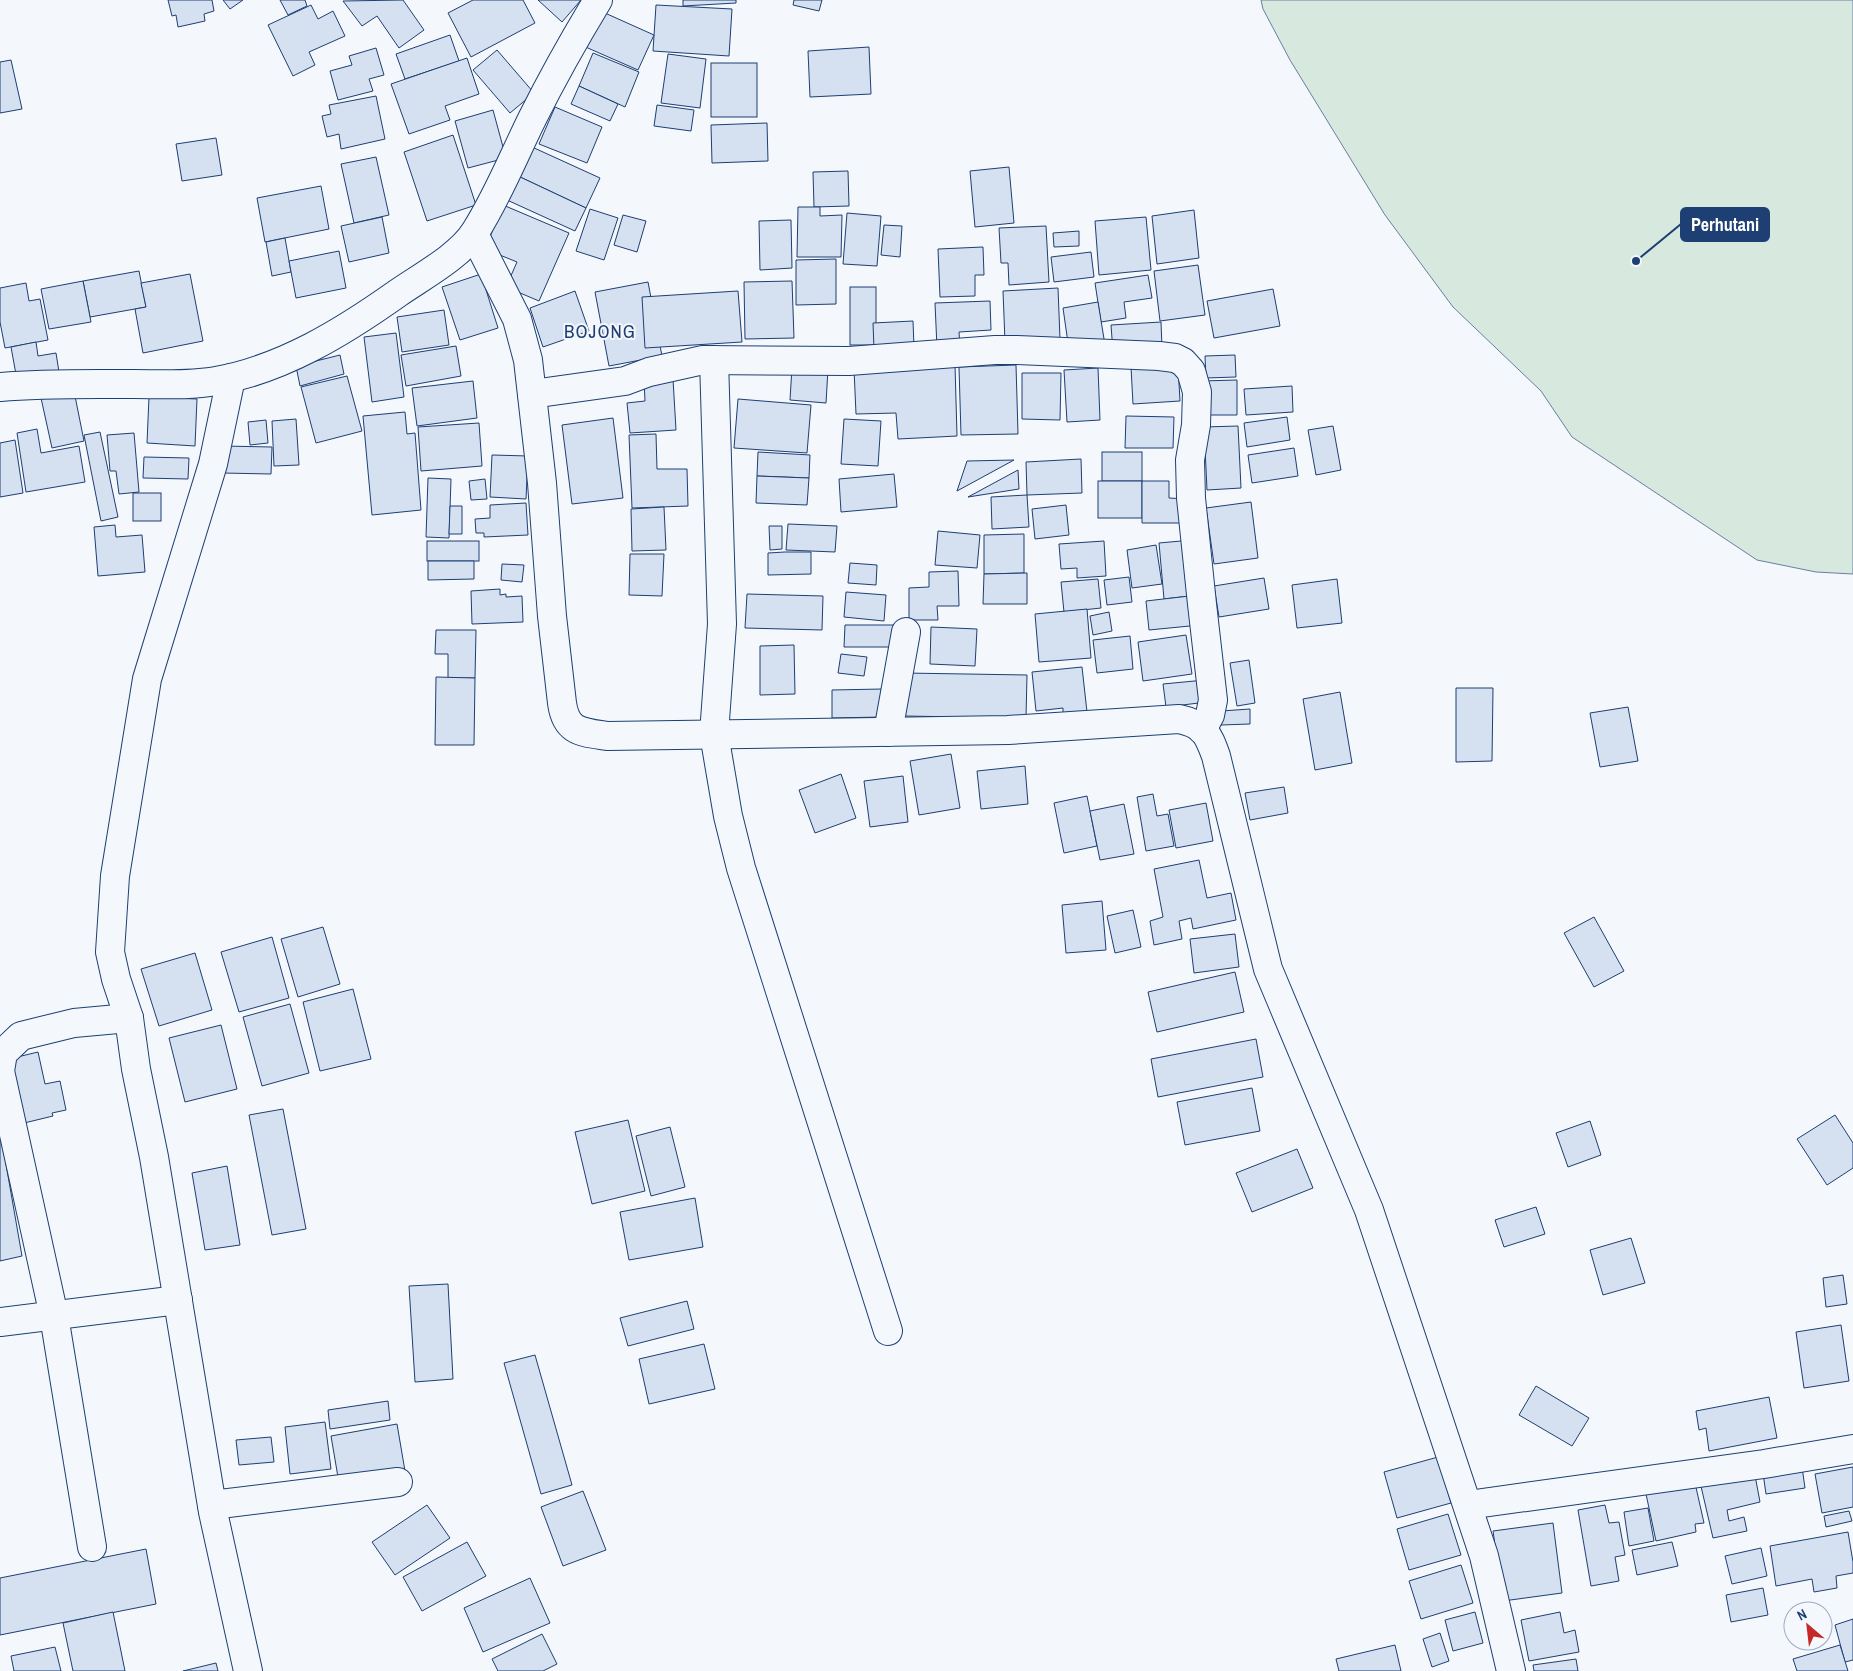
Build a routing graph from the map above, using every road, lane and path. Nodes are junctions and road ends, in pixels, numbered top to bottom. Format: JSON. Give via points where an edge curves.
{"nodes":[{"id":1,"x":598,"y":0,"type":"edge"},
{"id":2,"x":474,"y":234,"type":"junction"},
{"id":3,"x":714,"y":360,"type":"junction"},
{"id":4,"x":231,"y":378,"type":"junction"},
{"id":5,"x":0,"y":387,"type":"edge"},
{"id":6,"x":532,"y":394,"type":"junction"},
{"id":7,"x":906,"y":632,"type":"dead end"},
{"id":8,"x":1202,"y":730,"type":"junction"},
{"id":9,"x":888,"y":732,"type":"junction"},
{"id":10,"x":714,"y":734,"type":"junction"},
{"id":11,"x":129,"y":1018,"type":"junction"},
{"id":12,"x":178,"y":1300,"type":"junction"},
{"id":13,"x":54,"y":1316,"type":"junction"},
{"id":14,"x":0,"y":1322,"type":"edge"},
{"id":15,"x":888,"y":1331,"type":"dead end"},
{"id":16,"x":1853,"y":1449,"type":"edge"},
{"id":17,"x":398,"y":1482,"type":"dead end"},
{"id":18,"x":212,"y":1505,"type":"junction"},
{"id":19,"x":1468,"y":1505,"type":"junction"},
{"id":20,"x":92,"y":1547,"type":"dead end"},
{"id":21,"x":248,"y":1671,"type":"edge"},
{"id":22,"x":1511,"y":1671,"type":"edge"}],
"edges":[{"from":1,"to":2,"type":"street","via":[[544,94]]},
{"from":2,"to":4,"type":"street","via":[[446,260],[367,315],[292,357],[263,370]]},
{"from":2,"to":6,"type":"street","via":[[517,319],[528,360]]},
{"from":3,"to":6,"type":"street","via":[[676,365],[625,381]]},
{"from":3,"to":8,"type":"street","via":[[849,361],[1018,350],[1159,356],[1183,362],[1191,371],[1197,392],[1190,460],[1191,498],[1214,700]]},
{"from":3,"to":10,"type":"street","via":[[722,624]]},
{"from":4,"to":5,"type":"street","via":[[196,383]]},
{"from":4,"to":11,"type":"street","via":[[214,464],[147,679],[115,876],[110,952]]},
{"from":6,"to":10,"type":"street","via":[[564,715],[569,724],[590,734]]},
{"from":7,"to":9,"type":"street"},
{"from":8,"to":9,"type":"street","via":[[1194,722],[1180,718],[1008,730]]},
{"from":8,"to":19,"type":"street","via":[[1210,739],[1216,756],[1268,968],[1369,1210]]},
{"from":9,"to":10,"type":"street"},
{"from":10,"to":15,"type":"street","via":[[741,868]]},
{"from":11,"to":12,"type":"street"},
{"from":11,"to":13,"type":"street","via":[[74,1022],[20,1036],[3,1053],[0,1071]]},
{"from":12,"to":13,"type":"street"},
{"from":12,"to":18,"type":"street"},
{"from":13,"to":14,"type":"street"},
{"from":13,"to":20,"type":"street"},
{"from":16,"to":19,"type":"street"},
{"from":17,"to":18,"type":"street"},
{"from":18,"to":21,"type":"street"},
{"from":19,"to":22,"type":"street","via":[[1484,1556]]}]}
